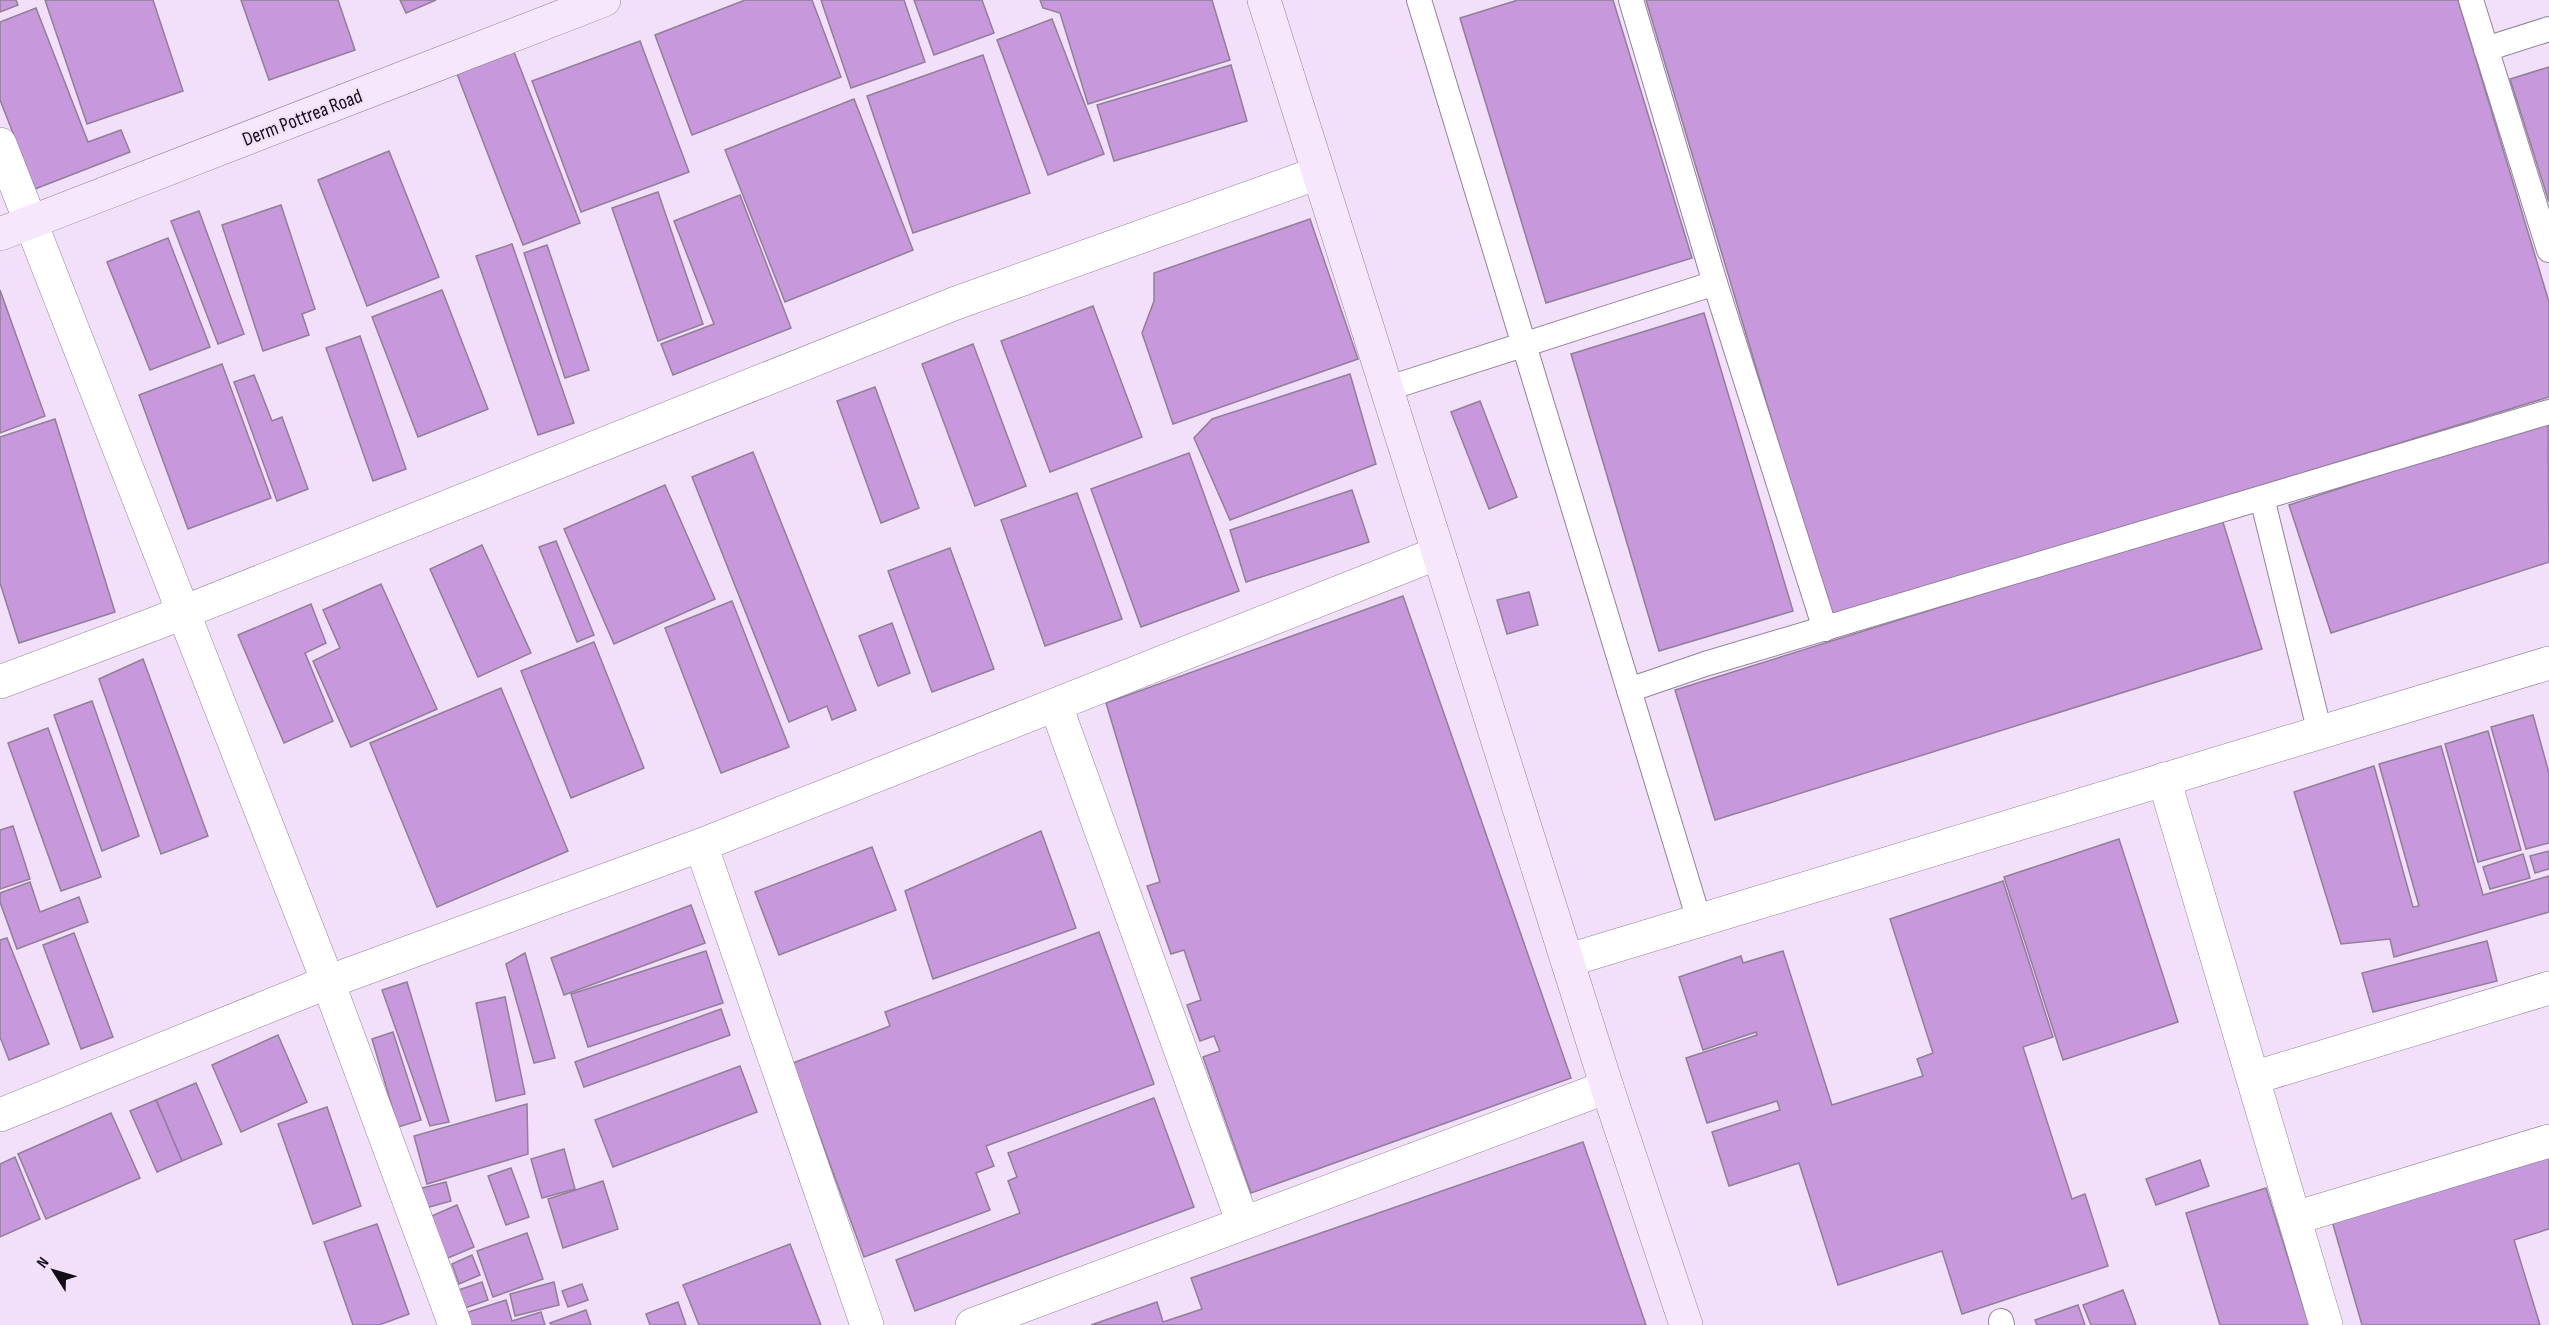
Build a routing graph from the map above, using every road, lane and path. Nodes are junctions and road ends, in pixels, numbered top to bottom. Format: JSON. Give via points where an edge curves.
{"nodes":[{"id":1,"x":604,"y":0,"type":"edge"},
{"id":2,"x":1264,"y":0,"type":"edge"},
{"id":3,"x":1631,"y":0,"type":"edge"},
{"id":4,"x":2471,"y":0,"type":"edge"},
{"id":5,"x":1426,"y":2,"type":"edge"},
{"id":6,"x":2549,"y":29,"type":"edge"},
{"id":7,"x":2486,"y":49,"type":"junction"},
{"id":8,"x":0,"y":144,"type":"edge"},
{"id":9,"x":1318,"y":173,"type":"junction"},
{"id":10,"x":30,"y":222,"type":"junction"},
{"id":11,"x":0,"y":234,"type":"edge"},
{"id":12,"x":2549,"y":250,"type":"edge"},
{"id":13,"x":1715,"y":283,"type":"junction"},
{"id":14,"x":1525,"y":345,"type":"junction"},
{"id":15,"x":1386,"y":389,"type":"junction"},
{"id":16,"x":2549,"y":412,"type":"edge"},
{"id":17,"x":2262,"y":498,"type":"junction"},
{"id":18,"x":1438,"y":553,"type":"junction"},
{"id":19,"x":183,"y":612,"type":"junction"},
{"id":20,"x":1825,"y":628,"type":"junction"},
{"id":21,"x":2549,"y":663,"type":"edge"},
{"id":22,"x":0,"y":682,"type":"edge"},
{"id":23,"x":1629,"y":690,"type":"junction"},
{"id":24,"x":1056,"y":706,"type":"junction"},
{"id":25,"x":2320,"y":732,"type":"junction"},
{"id":26,"x":2164,"y":779,"type":"junction"},
{"id":27,"x":701,"y":845,"type":"junction"},
{"id":28,"x":1699,"y":920,"type":"junction"},
{"id":29,"x":1569,"y":960,"type":"junction"},
{"id":30,"x":328,"y":982,"type":"junction"},
{"id":31,"x":2549,"y":988,"type":"edge"},
{"id":32,"x":2253,"y":1078,"type":"junction"},
{"id":33,"x":1607,"y":1087,"type":"junction"},
{"id":34,"x":0,"y":1115,"type":"edge"},
{"id":35,"x":2549,"y":1141,"type":"edge"},
{"id":36,"x":2295,"y":1218,"type":"junction"},
{"id":37,"x":1243,"y":1223,"type":"junction"},
{"id":38,"x":454,"y":1325,"type":"edge"},
{"id":39,"x":867,"y":1325,"type":"edge"},
{"id":40,"x":972,"y":1325,"type":"edge"},
{"id":41,"x":1686,"y":1325,"type":"edge"},
{"id":42,"x":2326,"y":1325,"type":"edge"}],
"edges":[{"from":1,"to":10,"type":"street","name":"Derm Pottrea Road"},
{"from":2,"to":9,"type":"street"},
{"from":3,"to":13,"type":"lane"},
{"from":4,"to":7,"type":"lane"},
{"from":5,"to":14,"type":"lane"},
{"from":6,"to":7,"type":"lane"},
{"from":7,"to":12,"type":"lane"},
{"from":8,"to":10,"type":"street"},
{"from":9,"to":15,"type":"street"},
{"from":9,"to":19,"type":"street","via":[[956,303]]},
{"from":10,"to":11,"type":"street","name":"Derm Pottrea Road"},
{"from":10,"to":19,"type":"street"},
{"from":13,"to":14,"type":"lane"},
{"from":13,"to":20,"type":"lane"},
{"from":14,"to":15,"type":"lane"},
{"from":14,"to":23,"type":"lane"},
{"from":15,"to":18,"type":"street"},
{"from":16,"to":17,"type":"lane"},
{"from":17,"to":20,"type":"lane"},
{"from":17,"to":25,"type":"lane"},
{"from":18,"to":24,"type":"street"},
{"from":18,"to":29,"type":"street"},
{"from":19,"to":22,"type":"street"},
{"from":19,"to":30,"type":"street"},
{"from":20,"to":23,"type":"lane"},
{"from":21,"to":25,"type":"street"},
{"from":23,"to":28,"type":"lane"},
{"from":24,"to":27,"type":"street"},
{"from":24,"to":37,"type":"street"},
{"from":25,"to":26,"type":"street"},
{"from":26,"to":28,"type":"street"},
{"from":26,"to":32,"type":"street"},
{"from":27,"to":30,"type":"street"},
{"from":27,"to":39,"type":"street"},
{"from":28,"to":29,"type":"street"},
{"from":29,"to":33,"type":"street"},
{"from":30,"to":34,"type":"street"},
{"from":30,"to":38,"type":"street"},
{"from":31,"to":32,"type":"street"},
{"from":32,"to":36,"type":"street"},
{"from":33,"to":37,"type":"street"},
{"from":33,"to":41,"type":"street"},
{"from":35,"to":36,"type":"street"},
{"from":36,"to":42,"type":"street"},
{"from":37,"to":40,"type":"street"}]}
